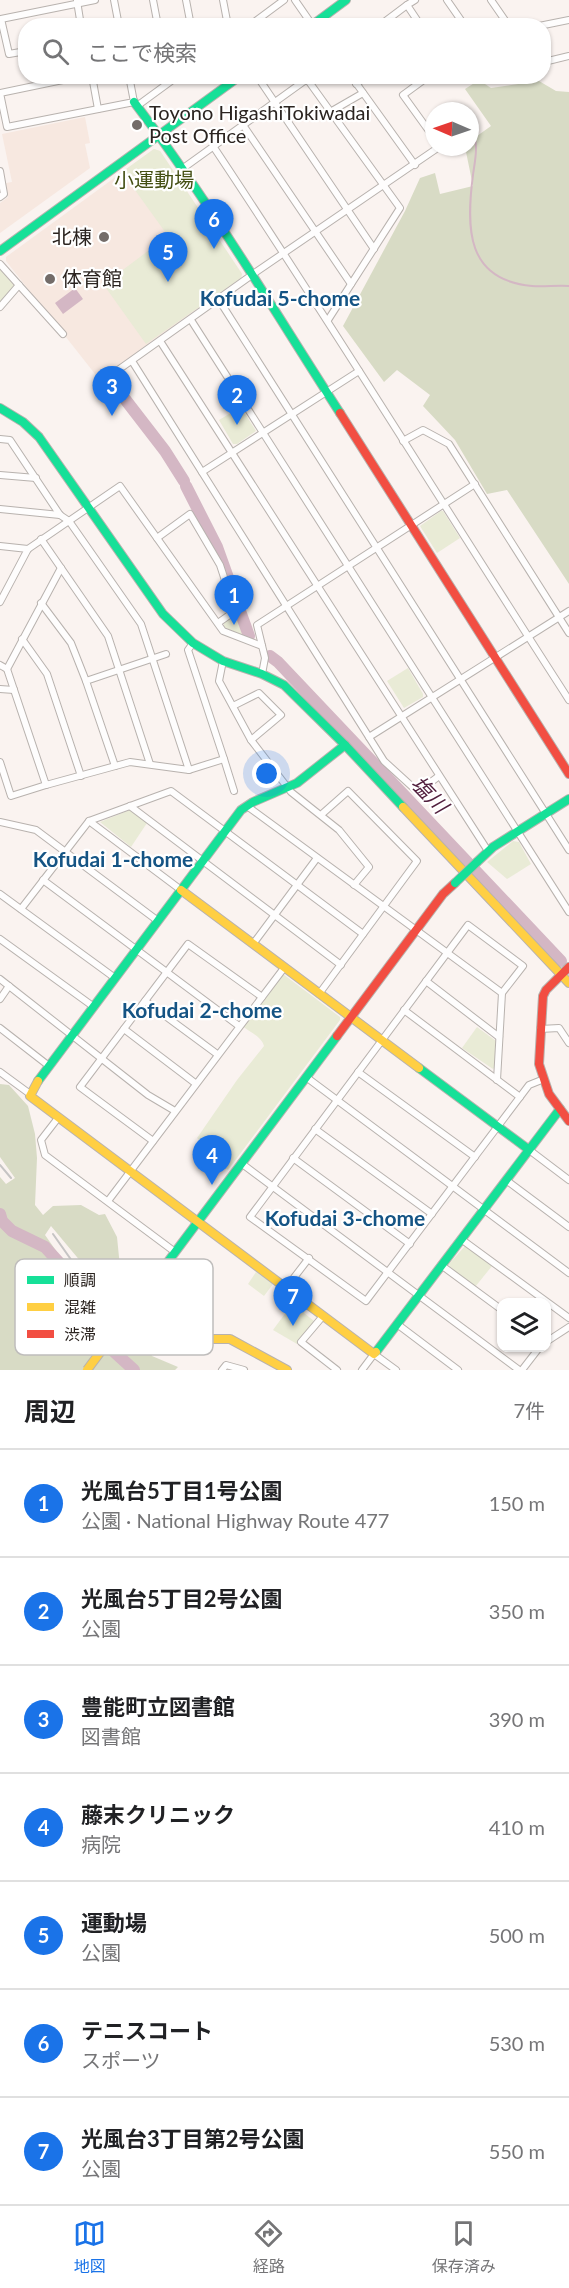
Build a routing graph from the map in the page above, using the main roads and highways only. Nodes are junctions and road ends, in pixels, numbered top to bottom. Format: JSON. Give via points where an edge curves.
{"nodes":[{"id":1,"x":346,"y":0,"type":"edge"},
{"id":2,"x":322,"y":18,"type":"edge"},
{"id":3,"x":229,"y":84,"type":"edge"},
{"id":4,"x":135,"y":104,"type":"road end"},
{"id":5,"x":159,"y":135,"type":"junction"},
{"id":6,"x":0,"y":251,"type":"edge"},
{"id":7,"x":0,"y":408,"type":"edge"},
{"id":8,"x":345,"y":745,"type":"junction"},
{"id":9,"x":569,"y":774,"type":"edge"},
{"id":10,"x":569,"y":799,"type":"edge"},
{"id":11,"x":181,"y":890,"type":"junction"},
{"id":12,"x":569,"y":967,"type":"edge"},
{"id":13,"x":561,"y":974,"type":"junction"},
{"id":14,"x":569,"y":983,"type":"edge"},
{"id":15,"x":351,"y":1017,"type":"junction"},
{"id":16,"x":560,"y":1108,"type":"junction"},
{"id":17,"x":569,"y":1121,"type":"edge"},
{"id":18,"x":528,"y":1149,"type":"junction"},
{"id":19,"x":197,"y":1222,"type":"junction"},
{"id":20,"x":170,"y":1259,"type":"edge"},
{"id":21,"x":213,"y":1339,"type":"edge"},
{"id":22,"x":98,"y":1355,"type":"edge"},
{"id":23,"x":87,"y":1370,"type":"edge"},
{"id":24,"x":287,"y":1370,"type":"edge"}],
"edges":[{"from":1,"to":2,"type":"main road"},
{"from":3,"to":5,"type":"main road"},
{"from":4,"to":5,"type":"main road"},
{"from":5,"to":6,"type":"main road"},
{"from":5,"to":9,"type":"main road"},
{"from":7,"to":8,"type":"main road","via":[[39,437],[163,614],[194,643],[223,661],[284,685]]},
{"from":8,"to":11,"type":"main road","via":[[305,778],[241,810]]},
{"from":8,"to":13,"type":"main road"},
{"from":10,"to":15,"type":"main road","bridge":true,"via":[[488,851],[443,894]]},
{"from":11,"to":15,"type":"main road"},
{"from":11,"to":19,"type":"main road","via":[[30,1094]]},
{"from":12,"to":13,"type":"main road"},
{"from":13,"to":14,"type":"main road"},
{"from":13,"to":16,"type":"main road","via":[[543,996],[538,1064],[549,1094]]},
{"from":15,"to":18,"type":"main road"},
{"from":15,"to":19,"type":"main road"},
{"from":16,"to":17,"type":"main road"},
{"from":16,"to":18,"type":"main road"},
{"from":18,"to":19,"type":"main road","via":[[374,1354]]},
{"from":19,"to":20,"type":"main road"},
{"from":21,"to":24,"type":"main road","via":[[230,1339]]},
{"from":22,"to":23,"type":"main road","bridge":true}]}
